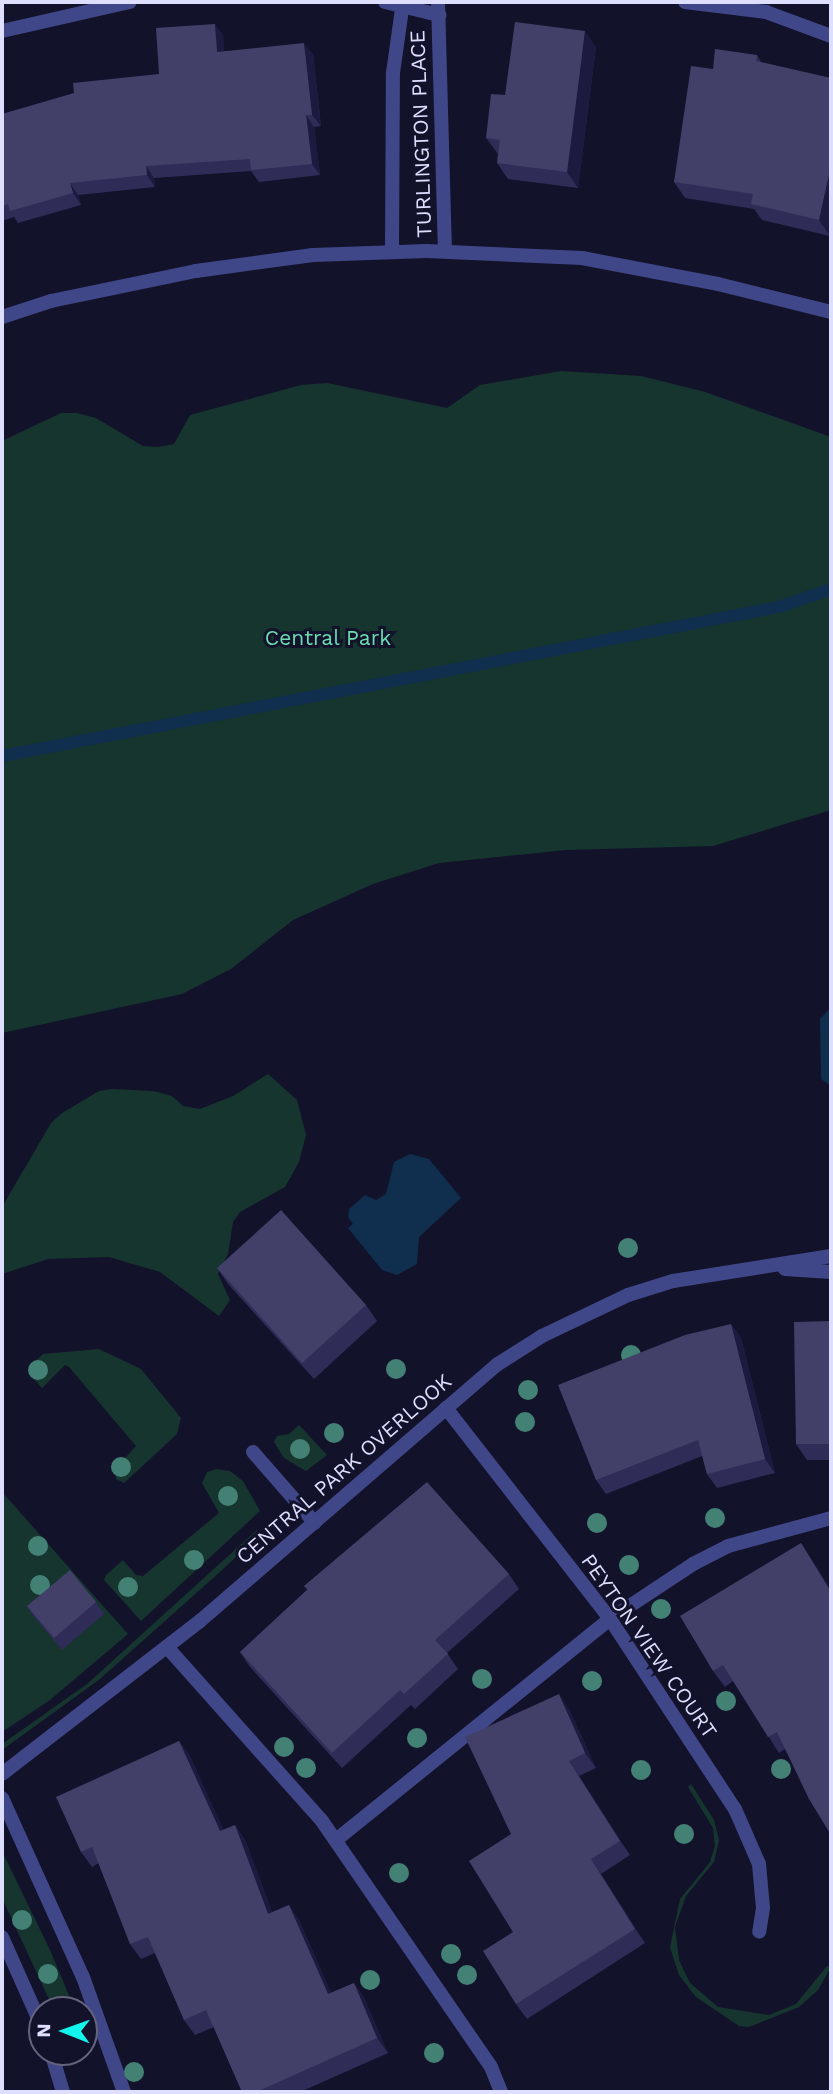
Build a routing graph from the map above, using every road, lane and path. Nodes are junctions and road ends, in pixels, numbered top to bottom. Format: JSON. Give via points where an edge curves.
{"nodes":[{"id":1,"x":130,"y":2,"type":"edge"},
{"id":2,"x":385,"y":2,"type":"edge"},
{"id":3,"x":685,"y":2,"type":"edge"},
{"id":4,"x":403,"y":4,"type":"edge"},
{"id":5,"x":745,"y":5,"type":"edge"},
{"id":6,"x":438,"y":8,"type":"edge"},
{"id":7,"x":2,"y":31,"type":"edge"},
{"id":8,"x":831,"y":36,"type":"edge"},
{"id":9,"x":392,"y":251,"type":"junction"},
{"id":10,"x":445,"y":251,"type":"junction"},
{"id":11,"x":831,"y":312,"type":"edge"},
{"id":12,"x":2,"y":317,"type":"edge"},
{"id":13,"x":831,"y":1256,"type":"edge"},
{"id":14,"x":752,"y":1266,"type":"junction"},
{"id":15,"x":831,"y":1272,"type":"edge"},
{"id":16,"x":446,"y":1408,"type":"junction"},
{"id":17,"x":253,"y":1452,"type":"dead end"},
{"id":18,"x":831,"y":1518,"type":"edge"},
{"id":19,"x":315,"y":1523,"type":"junction"},
{"id":20,"x":610,"y":1619,"type":"junction"},
{"id":21,"x":167,"y":1647,"type":"junction"},
{"id":22,"x":2,"y":1774,"type":"edge"},
{"id":23,"x":2,"y":1798,"type":"edge"},
{"id":24,"x":335,"y":1840,"type":"junction"},
{"id":25,"x":760,"y":1932,"type":"dead end"},
{"id":26,"x":2,"y":1937,"type":"edge"},
{"id":27,"x":28,"y":1996,"type":"edge"},
{"id":28,"x":56,"y":2066,"type":"edge"},
{"id":29,"x":64,"y":2092,"type":"edge"},
{"id":30,"x":124,"y":2092,"type":"edge"},
{"id":31,"x":500,"y":2092,"type":"edge"}],
"edges":[{"from":1,"to":7,"type":"street"},
{"from":2,"to":4,"type":"street"},
{"from":3,"to":5,"type":"street"},
{"from":4,"to":6,"type":"street"},
{"from":4,"to":9,"type":"street","name":"TURLINGTON PLACE","via":[[393,73]]},
{"from":5,"to":8,"type":"street"},
{"from":6,"to":10,"type":"street","name":"TURLINGTON PLACE"},
{"from":9,"to":10,"type":"street"},
{"from":9,"to":12,"type":"street","via":[[313,255],[196,271],[51,301]]},
{"from":10,"to":11,"type":"street","via":[[582,257]]},
{"from":13,"to":14,"type":"street","name":"CENTRAL PARK OVERLOOK"},
{"from":14,"to":15,"type":"street","name":"CENTRAL PARK OVERLOOK"},
{"from":14,"to":16,"type":"street","name":"CENTRAL PARK OVERLOOK","via":[[673,1282],[586,1314],[498,1364]]},
{"from":16,"to":19,"type":"street","name":"CENTRAL PARK OVERLOOK"},
{"from":16,"to":20,"type":"street","name":"PEYTON VIEW COURT"},
{"from":17,"to":19,"type":"street"},
{"from":18,"to":20,"type":"street","via":[[728,1546]]},
{"from":19,"to":21,"type":"street","name":"CENTRAL PARK OVERLOOK"},
{"from":20,"to":24,"type":"street"},
{"from":20,"to":25,"type":"street","name":"PEYTON VIEW COURT","via":[[751,1838],[762,1884]]},
{"from":21,"to":22,"type":"street","name":"CENTRAL PARK OVERLOOK"},
{"from":21,"to":24,"type":"street"},
{"from":23,"to":30,"type":"street","via":[[83,1977]]},
{"from":24,"to":31,"type":"street","via":[[491,2067]]},
{"from":26,"to":27,"type":"street"},
{"from":28,"to":29,"type":"street"}]}
